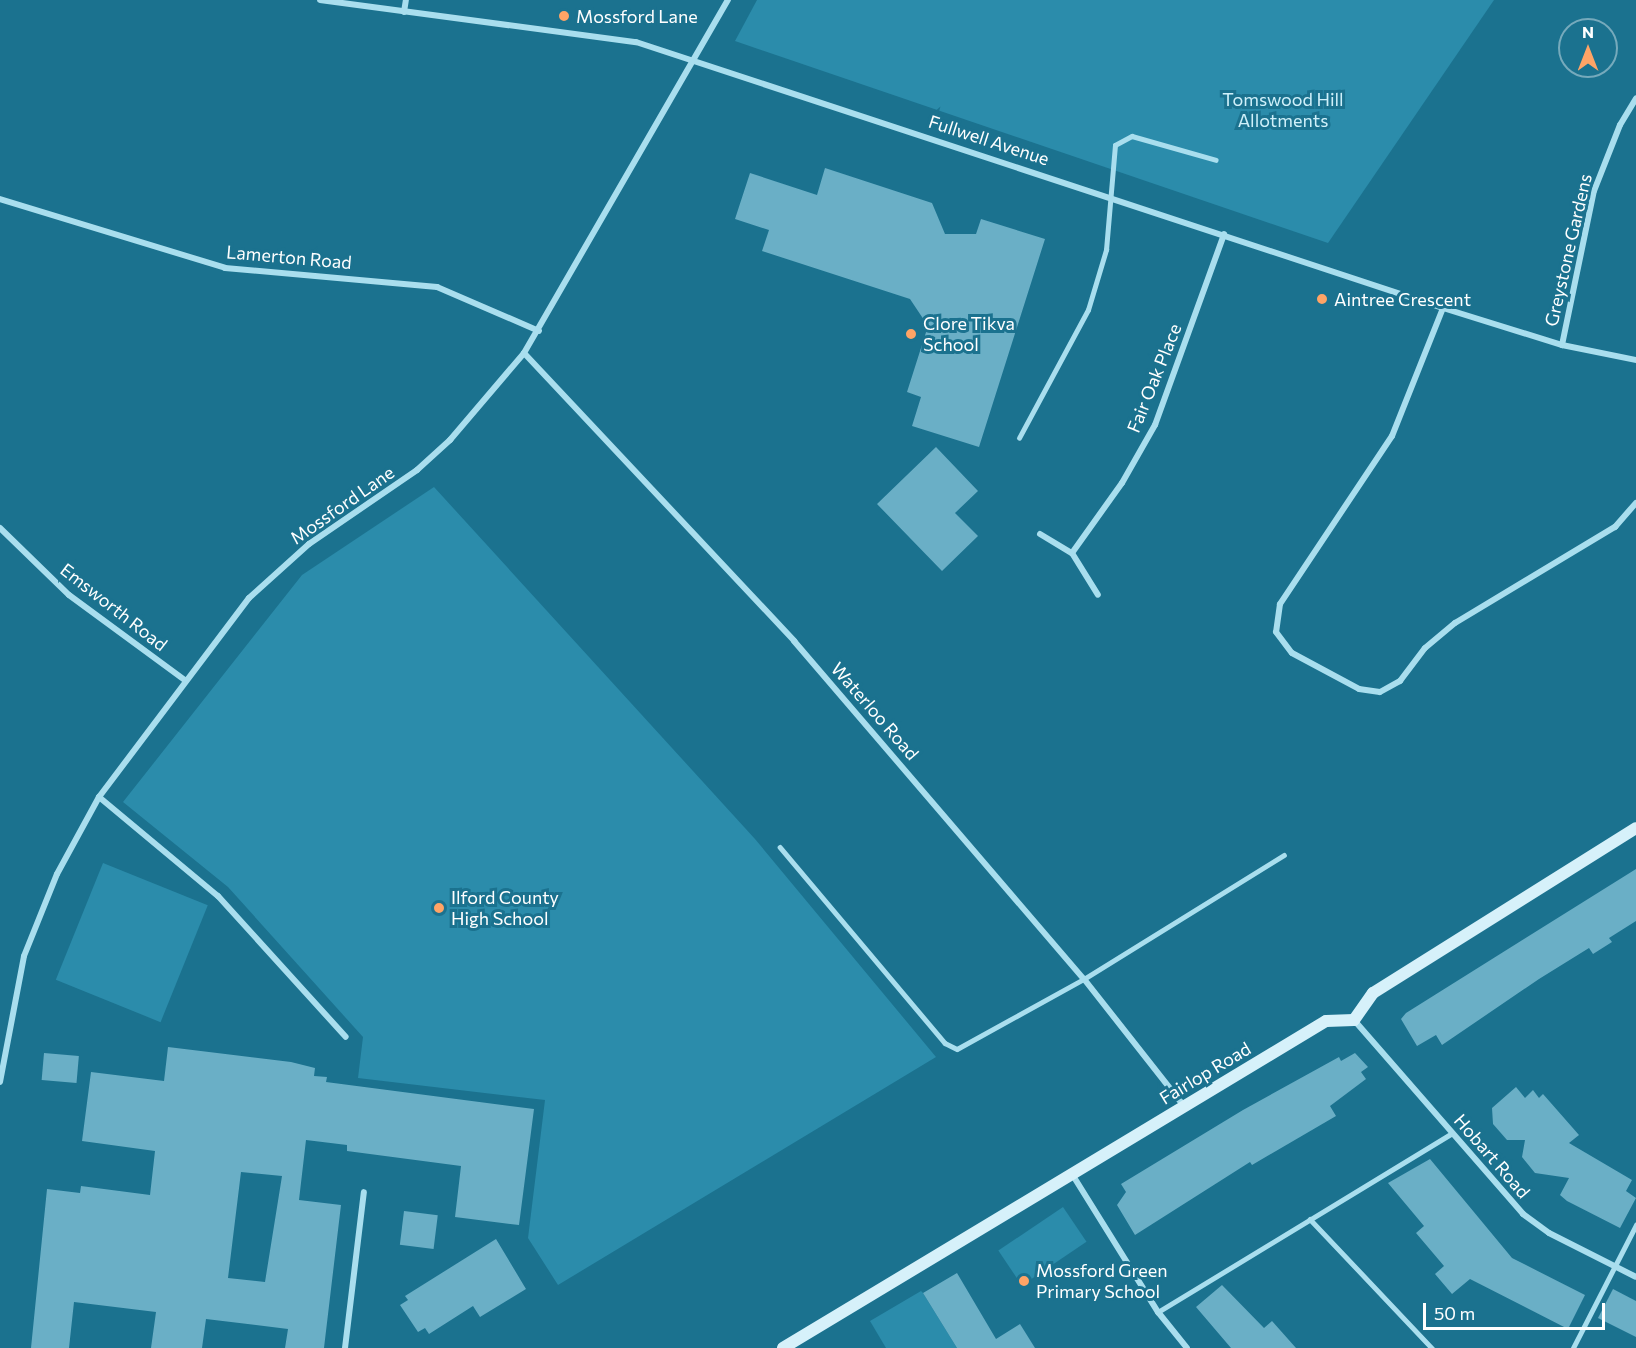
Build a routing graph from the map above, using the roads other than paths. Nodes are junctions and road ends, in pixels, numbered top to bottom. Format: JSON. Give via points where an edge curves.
{"nodes":[{"id":1,"x":320,"y":0,"type":"edge"},
{"id":2,"x":406,"y":0,"type":"edge"},
{"id":3,"x":728,"y":0,"type":"edge"},
{"id":4,"x":404,"y":12,"type":"junction"},
{"id":5,"x":695,"y":58,"type":"junction"},
{"id":6,"x":1636,"y":98,"type":"edge"},
{"id":7,"x":1216,"y":160,"type":"dead end"},
{"id":8,"x":1111,"y":196,"type":"junction"},
{"id":9,"x":0,"y":199,"type":"edge"},
{"id":10,"x":1224,"y":234,"type":"junction"},
{"id":11,"x":1443,"y":308,"type":"junction"},
{"id":12,"x":539,"y":331,"type":"junction"},
{"id":13,"x":1562,"y":345,"type":"junction"},
{"id":14,"x":524,"y":353,"type":"junction"},
{"id":15,"x":1636,"y":360,"type":"edge"},
{"id":16,"x":1019,"y":438,"type":"dead end"},
{"id":17,"x":1636,"y":502,"type":"edge"},
{"id":18,"x":0,"y":528,"type":"edge"},
{"id":19,"x":1040,"y":534,"type":"dead end"},
{"id":20,"x":1072,"y":553,"type":"junction"},
{"id":21,"x":1098,"y":595,"type":"dead end"},
{"id":22,"x":186,"y":681,"type":"junction"},
{"id":23,"x":99,"y":797,"type":"junction"},
{"id":24,"x":1636,"y":828,"type":"edge"},
{"id":25,"x":780,"y":847,"type":"dead end"},
{"id":26,"x":1284,"y":855,"type":"dead end"},
{"id":27,"x":1084,"y":978,"type":"junction"},
{"id":28,"x":1354,"y":1020,"type":"junction"},
{"id":29,"x":346,"y":1037,"type":"dead end"},
{"id":30,"x":0,"y":1082,"type":"edge"},
{"id":31,"x":1184,"y":1106,"type":"junction"},
{"id":32,"x":1452,"y":1133,"type":"junction"},
{"id":33,"x":1072,"y":1174,"type":"junction"},
{"id":34,"x":364,"y":1192,"type":"dead end"},
{"id":35,"x":1310,"y":1220,"type":"junction"},
{"id":36,"x":1636,"y":1225,"type":"edge"},
{"id":37,"x":1614,"y":1266,"type":"junction"},
{"id":38,"x":1636,"y":1277,"type":"edge"},
{"id":39,"x":1158,"y":1312,"type":"junction"},
{"id":40,"x":345,"y":1348,"type":"edge"},
{"id":41,"x":783,"y":1348,"type":"edge"},
{"id":42,"x":1187,"y":1348,"type":"edge"},
{"id":43,"x":1432,"y":1348,"type":"edge"},
{"id":44,"x":1573,"y":1348,"type":"edge"}],
"edges":[{"from":1,"to":4,"type":"street","name":"Fullwell Avenue"},
{"from":2,"to":4,"type":"street"},
{"from":3,"to":5,"type":"street","name":"Mossford Lane"},
{"from":4,"to":5,"type":"street","name":"Fullwell Avenue","via":[[636,42]]},
{"from":5,"to":8,"type":"street","name":"Fullwell Avenue"},
{"from":5,"to":12,"type":"street","name":"Mossford Lane"},
{"from":6,"to":13,"type":"street","name":"Greystone Gardens","via":[[1620,125],[1594,191]]},
{"from":7,"to":8,"type":"lane","via":[[1132,136],[1115,145],[1110,159]]},
{"from":8,"to":10,"type":"street","name":"Fullwell Avenue"},
{"from":8,"to":16,"type":"lane","via":[[1106,250],[1088,310]]},
{"from":9,"to":12,"type":"street","name":"Lamerton Road","via":[[225,268],[437,287]]},
{"from":10,"to":11,"type":"street","name":"Fullwell Avenue"},
{"from":10,"to":20,"type":"street","name":"Fair Oak Place","via":[[1155,425],[1122,483]]},
{"from":11,"to":13,"type":"street","name":"Fullwell Avenue"},
{"from":11,"to":17,"type":"street","via":[[1392,436],[1280,604],[1276,632],[1292,653],[1359,689],[1380,692],[1400,681],[1425,648],[1455,623],[1615,527]]},
{"from":12,"to":14,"type":"street","name":"Mossford Lane"},
{"from":13,"to":15,"type":"street","name":"Fullwell Avenue"},
{"from":14,"to":22,"type":"street","name":"Mossford Lane","via":[[450,440],[417,470],[309,544],[249,598]]},
{"from":14,"to":27,"type":"street","name":"Waterloo Road","via":[[794,641]]},
{"from":18,"to":22,"type":"street","name":"Emsworth Road","via":[[69,596]]},
{"from":19,"to":20,"type":"street"},
{"from":20,"to":21,"type":"street"},
{"from":22,"to":23,"type":"street","name":"Mossford Lane"},
{"from":23,"to":29,"type":"street","via":[[218,896]]},
{"from":23,"to":30,"type":"street","name":"Mossford Lane","via":[[57,874],[24,956]]},
{"from":24,"to":28,"type":"street","via":[[1373,993]]},
{"from":25,"to":27,"type":"lane","via":[[945,1043],[957,1049]]},
{"from":26,"to":27,"type":"lane"},
{"from":27,"to":31,"type":"street","name":"Waterloo Road"},
{"from":28,"to":31,"type":"street","name":"Fairlop Road","via":[[1326,1021]]},
{"from":28,"to":32,"type":"street","name":"Hobart Road"},
{"from":31,"to":33,"type":"street","name":"Fairlop Road"},
{"from":32,"to":35,"type":"lane"},
{"from":32,"to":37,"type":"street","name":"Hobart Road","via":[[1523,1214],[1548,1233]]},
{"from":33,"to":39,"type":"street"},
{"from":33,"to":41,"type":"street","name":"Fairlop Road"},
{"from":34,"to":40,"type":"street"},
{"from":35,"to":39,"type":"lane"},
{"from":35,"to":43,"type":"lane"},
{"from":36,"to":37,"type":"lane"},
{"from":37,"to":38,"type":"street","name":"Hobart Road"},
{"from":37,"to":44,"type":"lane"},
{"from":39,"to":42,"type":"street"}]}
